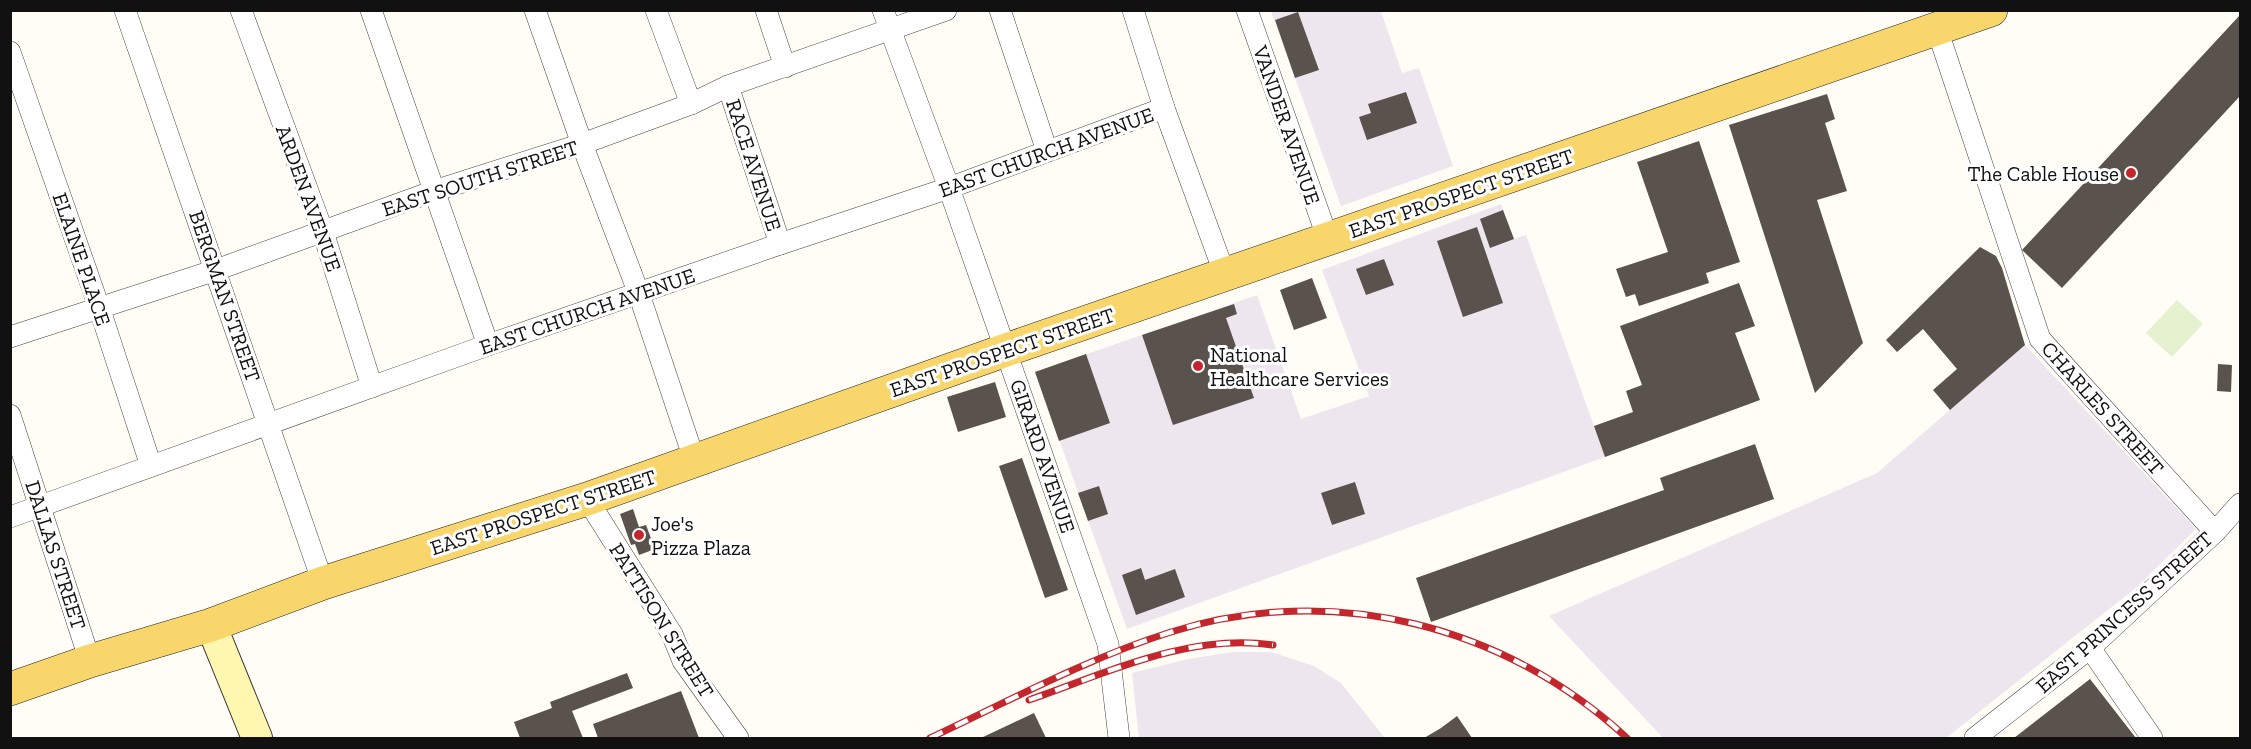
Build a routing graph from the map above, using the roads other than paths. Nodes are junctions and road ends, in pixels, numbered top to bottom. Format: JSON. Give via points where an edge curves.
{"nodes":[{"id":1,"x":125,"y":10,"type":"edge"},
{"id":2,"x":241,"y":10,"type":"edge"},
{"id":3,"x":371,"y":10,"type":"edge"},
{"id":4,"x":535,"y":10,"type":"edge"},
{"id":5,"x":656,"y":10,"type":"edge"},
{"id":6,"x":766,"y":10,"type":"edge"},
{"id":7,"x":946,"y":10,"type":"edge"},
{"id":8,"x":1000,"y":10,"type":"edge"},
{"id":9,"x":1133,"y":10,"type":"edge"},
{"id":10,"x":1247,"y":10,"type":"edge"},
{"id":11,"x":1991,"y":10,"type":"edge"},
{"id":12,"x":886,"y":20,"type":"edge"},
{"id":13,"x":1937,"y":29,"type":"junction"},
{"id":14,"x":10,"y":52,"type":"edge"},
{"id":15,"x":785,"y":67,"type":"junction"},
{"id":16,"x":728,"y":86,"type":"junction"},
{"id":17,"x":691,"y":104,"type":"junction"},
{"id":18,"x":1164,"y":108,"type":"junction"},
{"id":19,"x":582,"y":144,"type":"junction"},
{"id":20,"x":1047,"y":151,"type":"junction"},
{"id":21,"x":949,"y":188,"type":"junction"},
{"id":22,"x":434,"y":191,"type":"junction"},
{"id":23,"x":323,"y":232,"type":"junction"},
{"id":24,"x":1328,"y":239,"type":"junction"},
{"id":25,"x":780,"y":244,"type":"junction"},
{"id":26,"x":216,"y":270,"type":"junction"},
{"id":27,"x":1225,"y":274,"type":"junction"},
{"id":28,"x":639,"y":294,"type":"junction"},
{"id":29,"x":99,"y":307,"type":"junction"},
{"id":30,"x":10,"y":337,"type":"edge"},
{"id":31,"x":488,"y":345,"type":"junction"},
{"id":32,"x":1006,"y":350,"type":"junction"},
{"id":33,"x":372,"y":387,"type":"junction"},
{"id":34,"x":10,"y":415,"type":"edge"},
{"id":35,"x":269,"y":426,"type":"junction"},
{"id":36,"x":695,"y":462,"type":"junction"},
{"id":37,"x":151,"y":466,"type":"junction"},
{"id":38,"x":587,"y":500,"type":"junction"},
{"id":39,"x":2241,"y":504,"type":"edge"},
{"id":40,"x":41,"y":506,"type":"junction"},
{"id":41,"x":10,"y":517,"type":"edge"},
{"id":42,"x":2215,"y":532,"type":"junction"},
{"id":43,"x":323,"y":583,"type":"junction"},
{"id":44,"x":211,"y":625,"type":"junction"},
{"id":45,"x":2090,"y":648,"type":"junction"},
{"id":46,"x":90,"y":661,"type":"junction"},
{"id":47,"x":10,"y":689,"type":"edge"},
{"id":48,"x":257,"y":738,"type":"edge"},
{"id":49,"x":738,"y":738,"type":"edge"},
{"id":50,"x":1119,"y":738,"type":"edge"},
{"id":51,"x":1975,"y":738,"type":"edge"},
{"id":52,"x":2152,"y":738,"type":"edge"}],
"edges":[{"from":1,"to":26,"type":"street","name":"BERGMAN STREET"},
{"from":2,"to":23,"type":"street","name":"ARDEN AVENUE"},
{"from":3,"to":22,"type":"street"},
{"from":4,"to":19,"type":"street"},
{"from":5,"to":17,"type":"street","name":"RACE AVENUE"},
{"from":6,"to":15,"type":"street"},
{"from":7,"to":12,"type":"street","name":"EAST SOUTH STREET"},
{"from":8,"to":20,"type":"street"},
{"from":9,"to":18,"type":"street"},
{"from":10,"to":24,"type":"street","name":"VANDER AVENUE"},
{"from":11,"to":13,"type":"main road","name":"EAST PROSPECT STREET"},
{"from":12,"to":15,"type":"street","name":"EAST SOUTH STREET"},
{"from":12,"to":21,"type":"street","name":"GIRARD AVENUE"},
{"from":13,"to":24,"type":"main road","name":"EAST PROSPECT STREET"},
{"from":13,"to":42,"type":"street","name":"CHARLES STREET","via":[[2040,339]]},
{"from":14,"to":29,"type":"street","name":"ELAINE PLACE"},
{"from":15,"to":16,"type":"street","name":"EAST SOUTH STREET"},
{"from":16,"to":17,"type":"street","name":"EAST SOUTH STREET"},
{"from":16,"to":25,"type":"street","name":"RACE AVENUE"},
{"from":17,"to":19,"type":"street","name":"EAST SOUTH STREET"},
{"from":18,"to":20,"type":"street","name":"EAST CHURCH AVENUE"},
{"from":18,"to":27,"type":"street"},
{"from":19,"to":22,"type":"street","name":"EAST SOUTH STREET"},
{"from":19,"to":28,"type":"street"},
{"from":20,"to":21,"type":"street","name":"EAST CHURCH AVENUE"},
{"from":21,"to":25,"type":"street","name":"EAST CHURCH AVENUE"},
{"from":21,"to":32,"type":"street","name":"GIRARD AVENUE"},
{"from":22,"to":23,"type":"street","name":"EAST SOUTH STREET"},
{"from":22,"to":31,"type":"street"},
{"from":23,"to":26,"type":"street","name":"EAST SOUTH STREET"},
{"from":23,"to":33,"type":"street","name":"ARDEN AVENUE"},
{"from":24,"to":27,"type":"main road","name":"EAST PROSPECT STREET"},
{"from":25,"to":28,"type":"street","name":"EAST CHURCH AVENUE"},
{"from":26,"to":29,"type":"street","name":"EAST SOUTH STREET"},
{"from":26,"to":35,"type":"street","name":"BERGMAN STREET"},
{"from":27,"to":32,"type":"main road","name":"EAST PROSPECT STREET"},
{"from":28,"to":31,"type":"street","name":"EAST CHURCH AVENUE"},
{"from":28,"to":36,"type":"street"},
{"from":29,"to":30,"type":"street","name":"EAST SOUTH STREET"},
{"from":29,"to":37,"type":"street","name":"ELAINE PLACE"},
{"from":31,"to":33,"type":"street","name":"EAST CHURCH AVENUE"},
{"from":32,"to":36,"type":"main road","name":"EAST PROSPECT STREET"},
{"from":32,"to":50,"type":"street","name":"GIRARD AVENUE","via":[[1108,644]]},
{"from":33,"to":35,"type":"street","name":"EAST CHURCH AVENUE"},
{"from":34,"to":40,"type":"street","name":"DALLAS STREET"},
{"from":35,"to":37,"type":"street","name":"EAST CHURCH AVENUE"},
{"from":35,"to":43,"type":"street","name":"BERGMAN STREET"},
{"from":36,"to":38,"type":"main road","name":"EAST PROSPECT STREET"},
{"from":37,"to":40,"type":"street","name":"EAST CHURCH AVENUE"},
{"from":38,"to":43,"type":"main road","name":"EAST PROSPECT STREET"},
{"from":38,"to":49,"type":"street","name":"PATTISON STREET","via":[[672,634],[683,661]]},
{"from":39,"to":42,"type":"street","name":"EAST PRINCESS STREET"},
{"from":40,"to":41,"type":"street","name":"EAST CHURCH AVENUE"},
{"from":40,"to":46,"type":"street","name":"DALLAS STREET"},
{"from":42,"to":45,"type":"street","name":"EAST PRINCESS STREET"},
{"from":43,"to":44,"type":"main road","name":"EAST PROSPECT STREET"},
{"from":44,"to":46,"type":"main road","name":"EAST PROSPECT STREET"},
{"from":44,"to":48,"type":"main road"},
{"from":45,"to":51,"type":"street","name":"EAST PRINCESS STREET"},
{"from":45,"to":52,"type":"street"},
{"from":46,"to":47,"type":"main road","name":"EAST PROSPECT STREET"}]}
